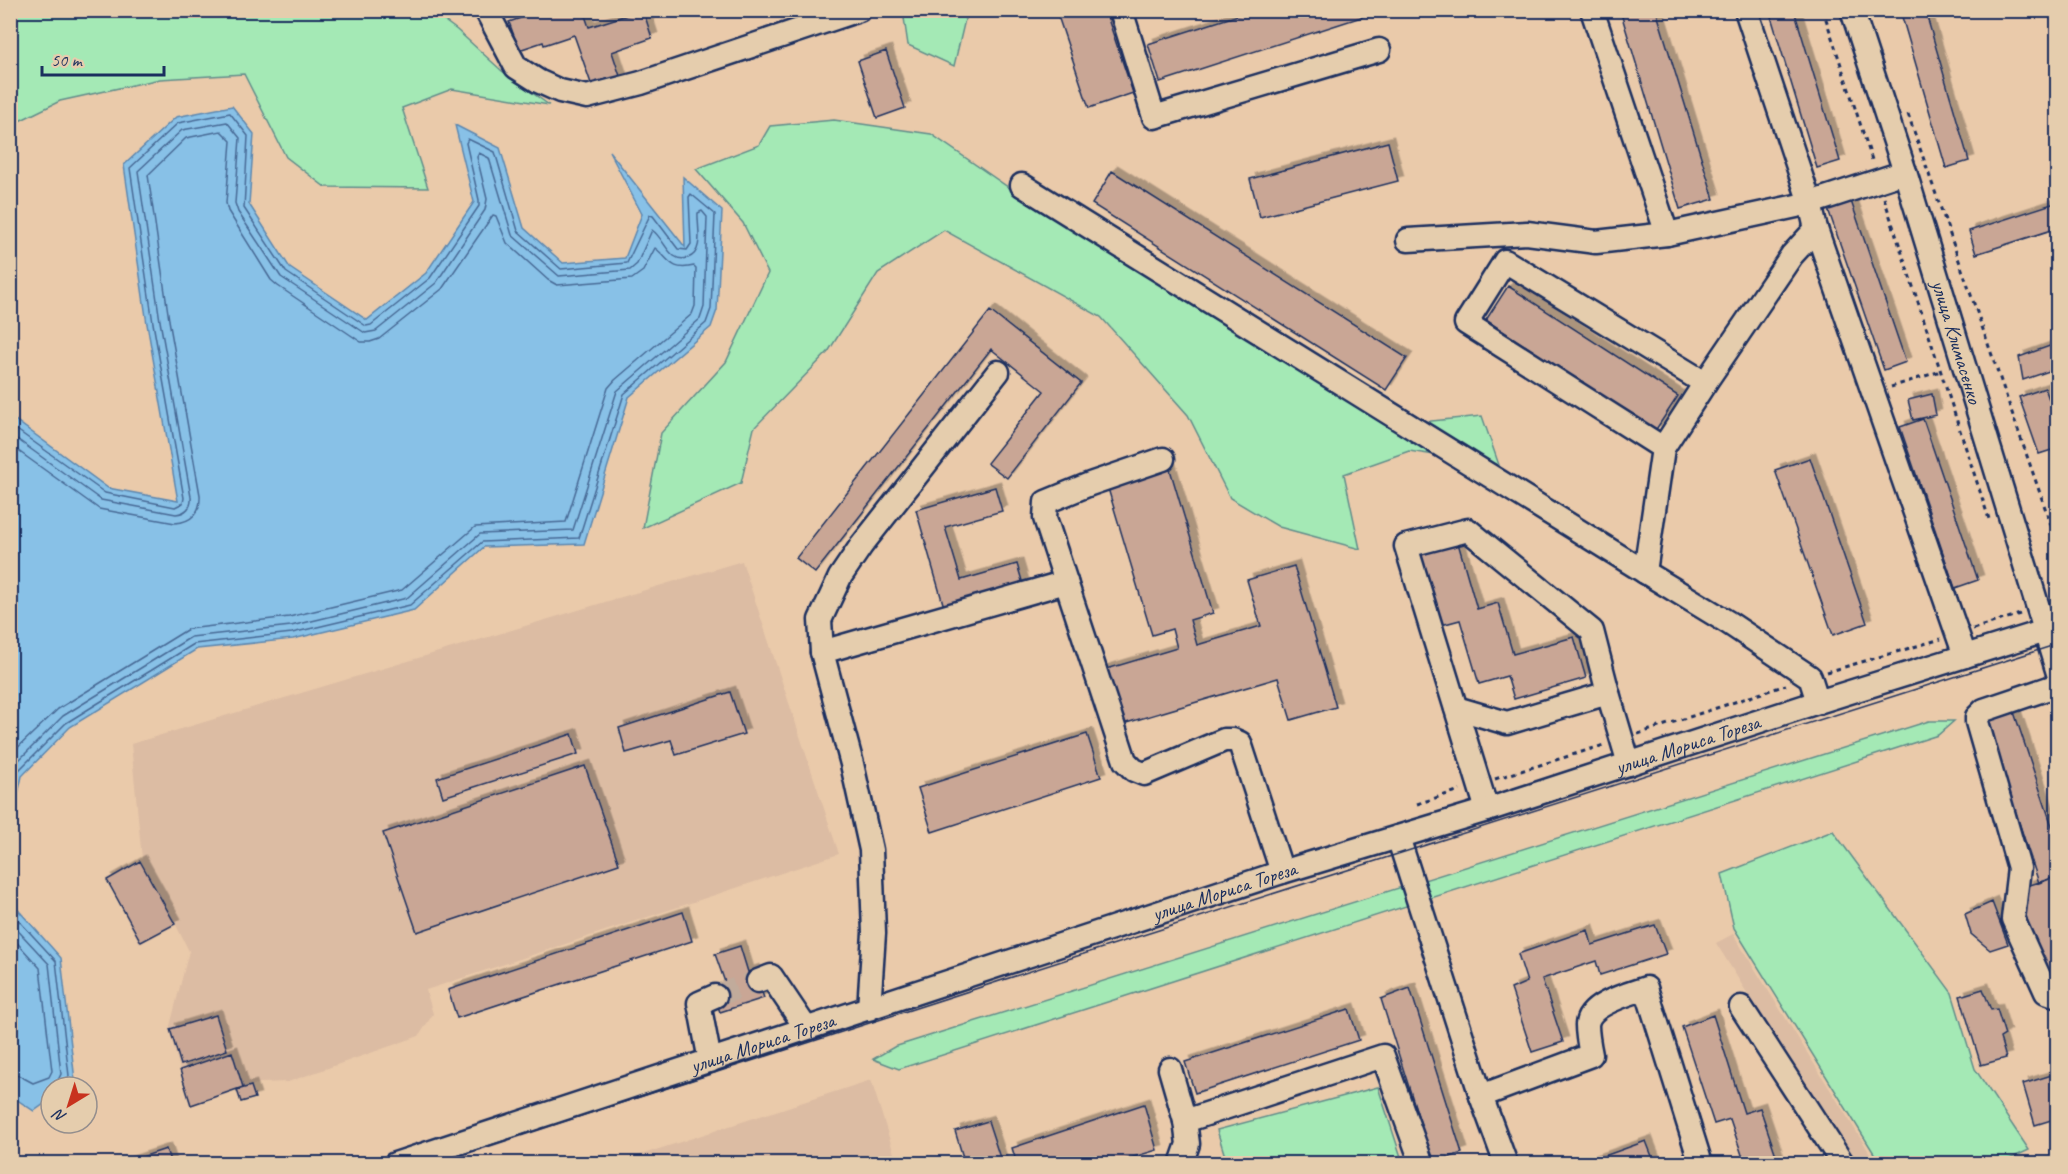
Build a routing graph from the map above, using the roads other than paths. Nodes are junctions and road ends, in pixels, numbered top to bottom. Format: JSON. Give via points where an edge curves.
{"nodes":[{"id":1,"x":486,"y":10,"type":"edge"},
{"id":2,"x":859,"y":10,"type":"edge"},
{"id":3,"x":1121,"y":10,"type":"edge"},
{"id":4,"x":1592,"y":10,"type":"edge"},
{"id":5,"x":1746,"y":10,"type":"edge"},
{"id":6,"x":1852,"y":10,"type":"edge"},
{"id":7,"x":1379,"y":50,"type":"dead end"},
{"id":8,"x":1905,"y":172,"type":"junction"},
{"id":9,"x":1022,"y":185,"type":"dead end"},
{"id":10,"x":1810,"y":203,"type":"junction"},
{"id":11,"x":1816,"y":229,"type":"junction"},
{"id":12,"x":1667,"y":234,"type":"junction"},
{"id":13,"x":1408,"y":240,"type":"dead end"},
{"id":14,"x":998,"y":372,"type":"dead end"},
{"id":15,"x":1704,"y":383,"type":"junction"},
{"id":16,"x":1663,"y":448,"type":"junction"},
{"id":17,"x":1163,"y":459,"type":"dead end"},
{"id":18,"x":1645,"y":572,"type":"junction"},
{"id":19,"x":1066,"y":582,"type":"junction"},
{"id":20,"x":2051,"y":629,"type":"edge"},
{"id":21,"x":822,"y":652,"type":"junction"},
{"id":22,"x":1965,"y":656,"type":"junction"},
{"id":23,"x":2058,"y":673,"type":"edge"},
{"id":24,"x":2058,"y":685,"type":"edge"},
{"id":25,"x":1608,"y":693,"type":"junction"},
{"id":26,"x":1818,"y":702,"type":"junction"},
{"id":27,"x":1456,"y":708,"type":"junction"},
{"id":28,"x":1629,"y":765,"type":"junction"},
{"id":29,"x":1486,"y":810,"type":"junction"},
{"id":30,"x":1398,"y":837,"type":"junction"},
{"id":31,"x":1282,"y":872,"type":"junction"},
{"id":32,"x":758,"y":981,"type":"tunnel mouth"},
{"id":33,"x":715,"y":996,"type":"tunnel mouth"},
{"id":34,"x":2058,"y":996,"type":"edge"},
{"id":35,"x":1741,"y":1007,"type":"dead end"},
{"id":36,"x":869,"y":1009,"type":"junction"},
{"id":37,"x":806,"y":1029,"type":"junction"},
{"id":38,"x":710,"y":1061,"type":"junction"},
{"id":39,"x":1170,"y":1069,"type":"dead end"},
{"id":40,"x":1481,"y":1096,"type":"junction"},
{"id":41,"x":1185,"y":1121,"type":"junction"},
{"id":42,"x":1502,"y":1162,"type":"edge"},
{"id":43,"x":395,"y":1164,"type":"edge"},
{"id":44,"x":1181,"y":1164,"type":"edge"},
{"id":45,"x":1422,"y":1164,"type":"edge"},
{"id":46,"x":1701,"y":1164,"type":"edge"},
{"id":47,"x":1843,"y":1164,"type":"edge"}],
"edges":[{"from":1,"to":2,"type":"street","via":[[516,67],[560,91],[587,97],[641,83]]},
{"from":3,"to":7,"type":"street","via":[[1154,117]]},
{"from":4,"to":12,"type":"street"},
{"from":5,"to":10,"type":"street"},
{"from":6,"to":8,"type":"street","name":"улица Климасенко"},
{"from":8,"to":10,"type":"street"},
{"from":8,"to":20,"type":"street","name":"улица Климасенко"},
{"from":9,"to":18,"type":"street"},
{"from":10,"to":11,"type":"street"},
{"from":10,"to":12,"type":"street"},
{"from":11,"to":15,"type":"street","via":[[1792,255]]},
{"from":11,"to":22,"type":"street"},
{"from":12,"to":13,"type":"street","via":[[1596,242],[1527,233]]},
{"from":14,"to":21,"type":"street","via":[[840,577],[820,620]]},
{"from":15,"to":16,"type":"street"},
{"from":15,"to":16,"type":"street","via":[[1505,261],[1466,323]]},
{"from":16,"to":18,"type":"street"},
{"from":17,"to":19,"type":"street","via":[[1046,502],[1045,518]]},
{"from":18,"to":26,"type":"street","via":[[1810,677]]},
{"from":19,"to":21,"type":"street"},
{"from":19,"to":31,"type":"street","via":[[1125,761],[1144,774],[1224,740],[1240,743]]},
{"from":20,"to":22,"type":"street","name":"улица Мориса Тореза"},
{"from":20,"to":23,"type":"street","name":"улица Климасенко"},
{"from":21,"to":36,"type":"street","via":[[871,850],[874,933]]},
{"from":22,"to":26,"type":"street","name":"улица Мориса Тореза"},
{"from":24,"to":34,"type":"street","via":[[1984,710],[1977,717],[2019,868],[2013,919],[2046,992]]},
{"from":25,"to":27,"type":"street","via":[[1507,723]]},
{"from":25,"to":27,"type":"street","via":[[1592,631],[1468,530],[1406,546]]},
{"from":25,"to":28,"type":"street"},
{"from":26,"to":28,"type":"street","name":"улица Мориса Тореза"},
{"from":27,"to":29,"type":"street"},
{"from":28,"to":29,"type":"street","name":"улица Мориса Тореза"},
{"from":29,"to":30,"type":"street","name":"улица Мориса Тореза"},
{"from":30,"to":31,"type":"street","name":"улица Мориса Тореза"},
{"from":30,"to":40,"type":"street"},
{"from":31,"to":36,"type":"street","name":"улица Мориса Тореза"},
{"from":32,"to":37,"type":"street","via":[[771,976]]},
{"from":33,"to":38,"type":"street","via":[[699,1003]]},
{"from":35,"to":47,"type":"street"},
{"from":36,"to":37,"type":"street","name":"улица Мориса Тореза"},
{"from":37,"to":38,"type":"street","name":"улица Мориса Тореза"},
{"from":38,"to":43,"type":"street","name":"улица Мориса Тореза"},
{"from":39,"to":41,"type":"street"},
{"from":40,"to":42,"type":"street"},
{"from":40,"to":46,"type":"street","via":[[1590,1055],[1587,1023],[1593,1012],[1605,1003],[1646,988]]},
{"from":41,"to":44,"type":"street","via":[[1188,1144]]},
{"from":41,"to":45,"type":"street","via":[[1383,1056]]}]}
